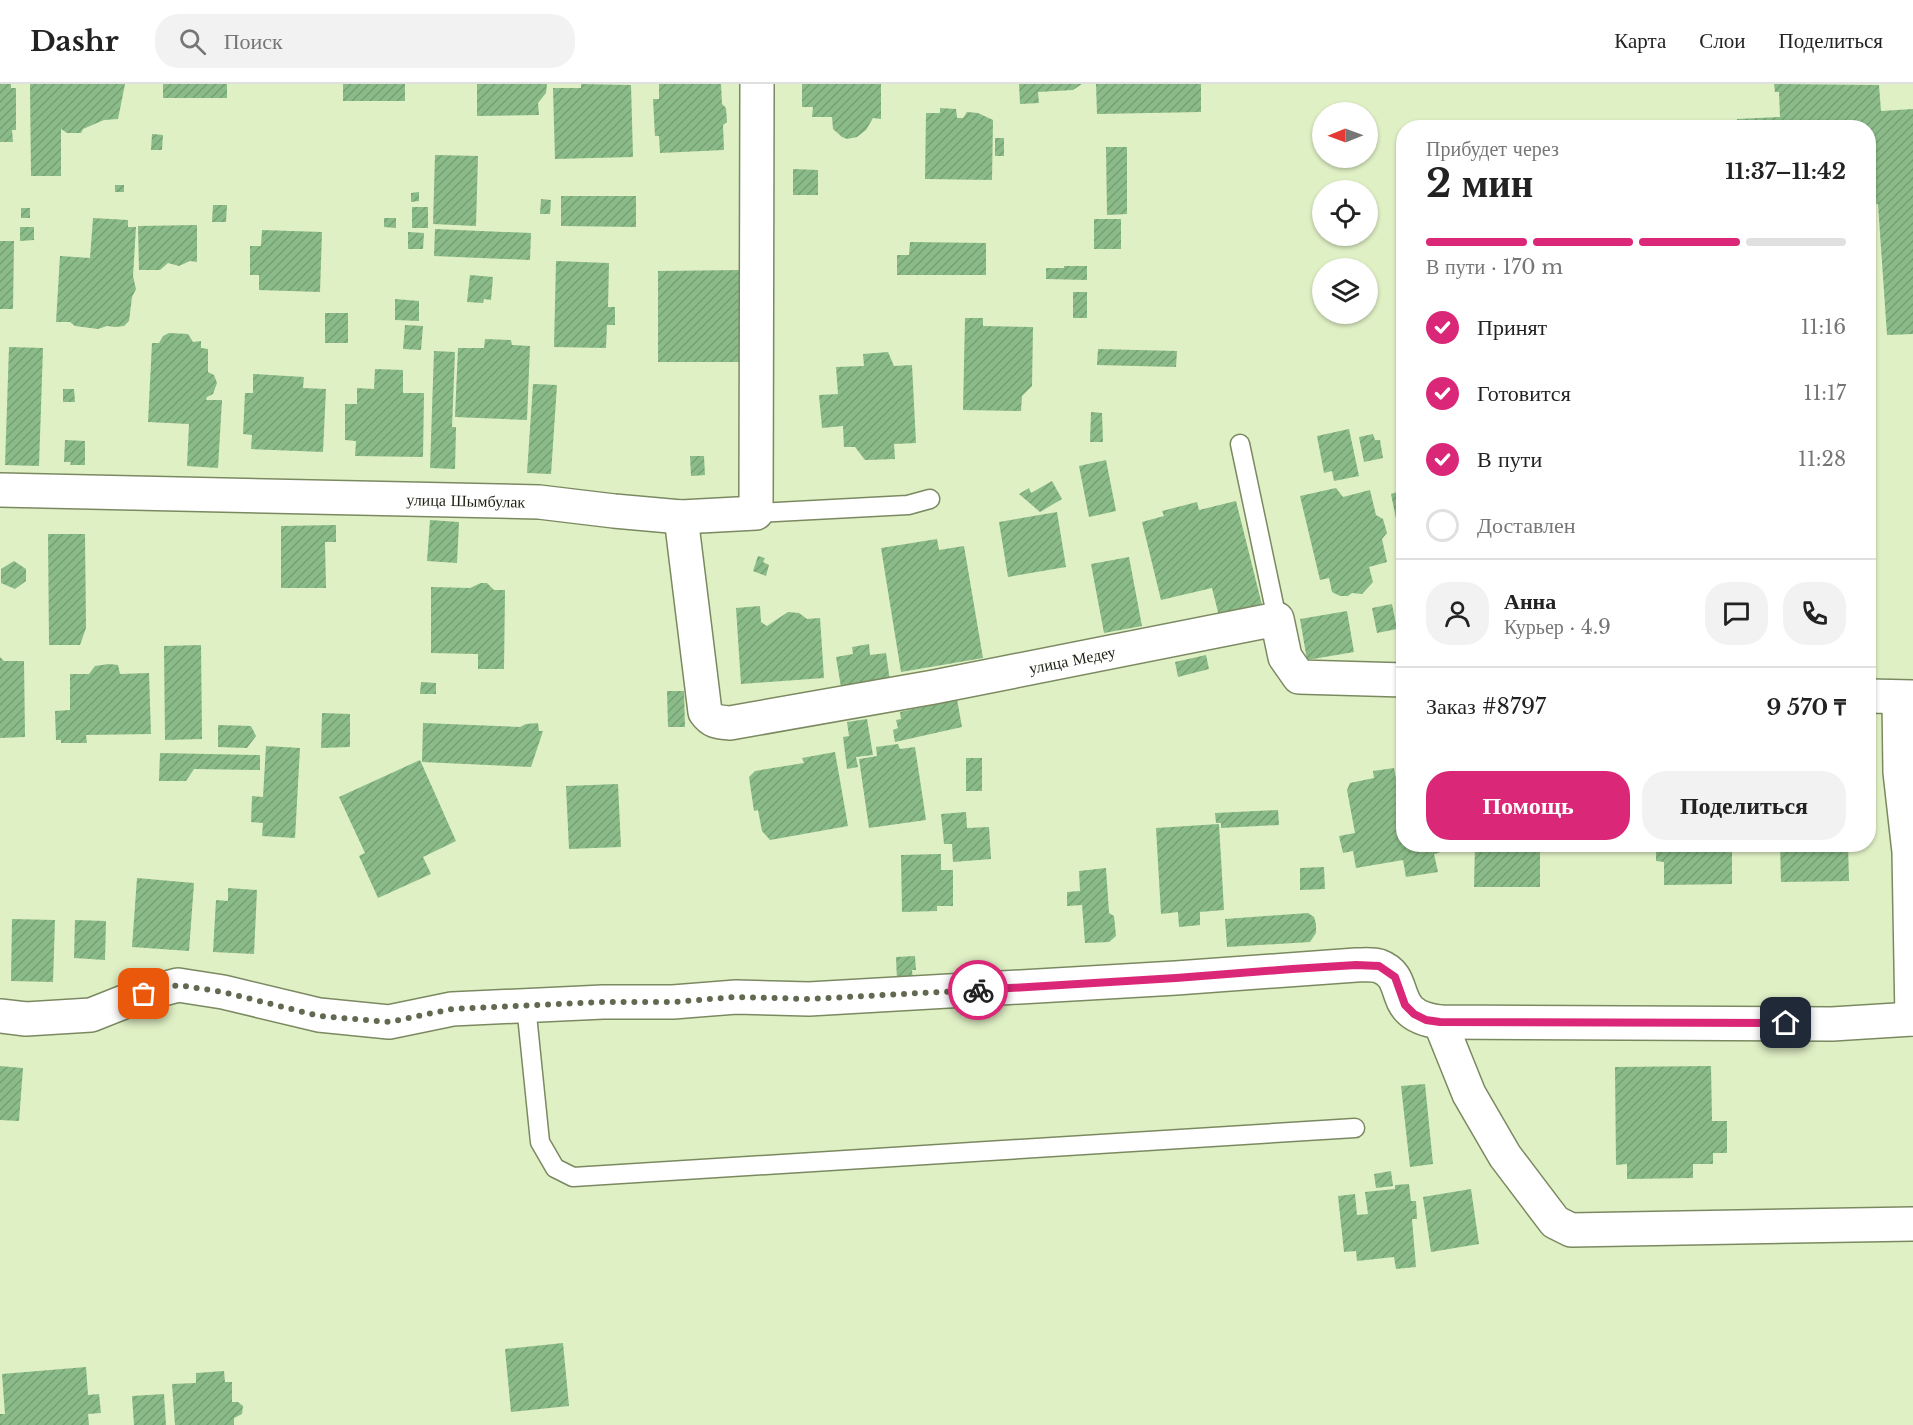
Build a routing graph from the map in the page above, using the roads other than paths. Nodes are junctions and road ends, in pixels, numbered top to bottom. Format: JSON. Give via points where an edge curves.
{"nodes":[{"id":1,"x":757,"y":84,"type":"edge"},
{"id":2,"x":1240,"y":444,"type":"dead end"},
{"id":3,"x":0,"y":490,"type":"edge"},
{"id":4,"x":930,"y":499,"type":"dead end"},
{"id":5,"x":756,"y":513,"type":"junction"},
{"id":6,"x":681,"y":517,"type":"junction"},
{"id":7,"x":1277,"y":619,"type":"junction"},
{"id":8,"x":1396,"y":681,"type":"edge"},
{"id":9,"x":1894,"y":697,"type":"edge"},
{"id":10,"x":526,"y":1005,"type":"junction"},
{"id":11,"x":0,"y":1016,"type":"edge"},
{"id":12,"x":1912,"y":1019,"type":"edge"},
{"id":13,"x":1440,"y":1022,"type":"junction"},
{"id":14,"x":1355,"y":1128,"type":"dead end"},
{"id":15,"x":1913,"y":1224,"type":"edge"}],
"edges":[{"from":1,"to":5,"type":"street"},
{"from":2,"to":7,"type":"lane"},
{"from":3,"to":6,"type":"street","name":"улица Шымбулак","via":[[539,501]]},
{"from":4,"to":5,"type":"lane","name":"улица Шымбулак","via":[[908,505]]},
{"from":5,"to":6,"type":"street","name":"улица Шымбулак"},
{"from":6,"to":7,"type":"street","name":"улица Медеу","via":[[705,712],[711,720],[730,723],[934,687]]},
{"from":7,"to":8,"type":"street","via":[[1285,657],[1299,677]]},
{"from":9,"to":12,"type":"street","via":[[1910,852]]},
{"from":10,"to":11,"type":"street","via":[[452,1009],[389,1022],[319,1016],[178,985],[91,1015],[26,1019]]},
{"from":10,"to":13,"type":"street","via":[[900,995],[1356,965],[1379,966],[1395,977],[1405,1005],[1414,1014]]},
{"from":10,"to":14,"type":"lane","via":[[540,1142],[555,1168],[573,1177]]},
{"from":12,"to":13,"type":"street","via":[[1832,1024]]},
{"from":13,"to":15,"type":"street","via":[[1469,1094],[1505,1156],[1555,1222],[1571,1230]]}]}
